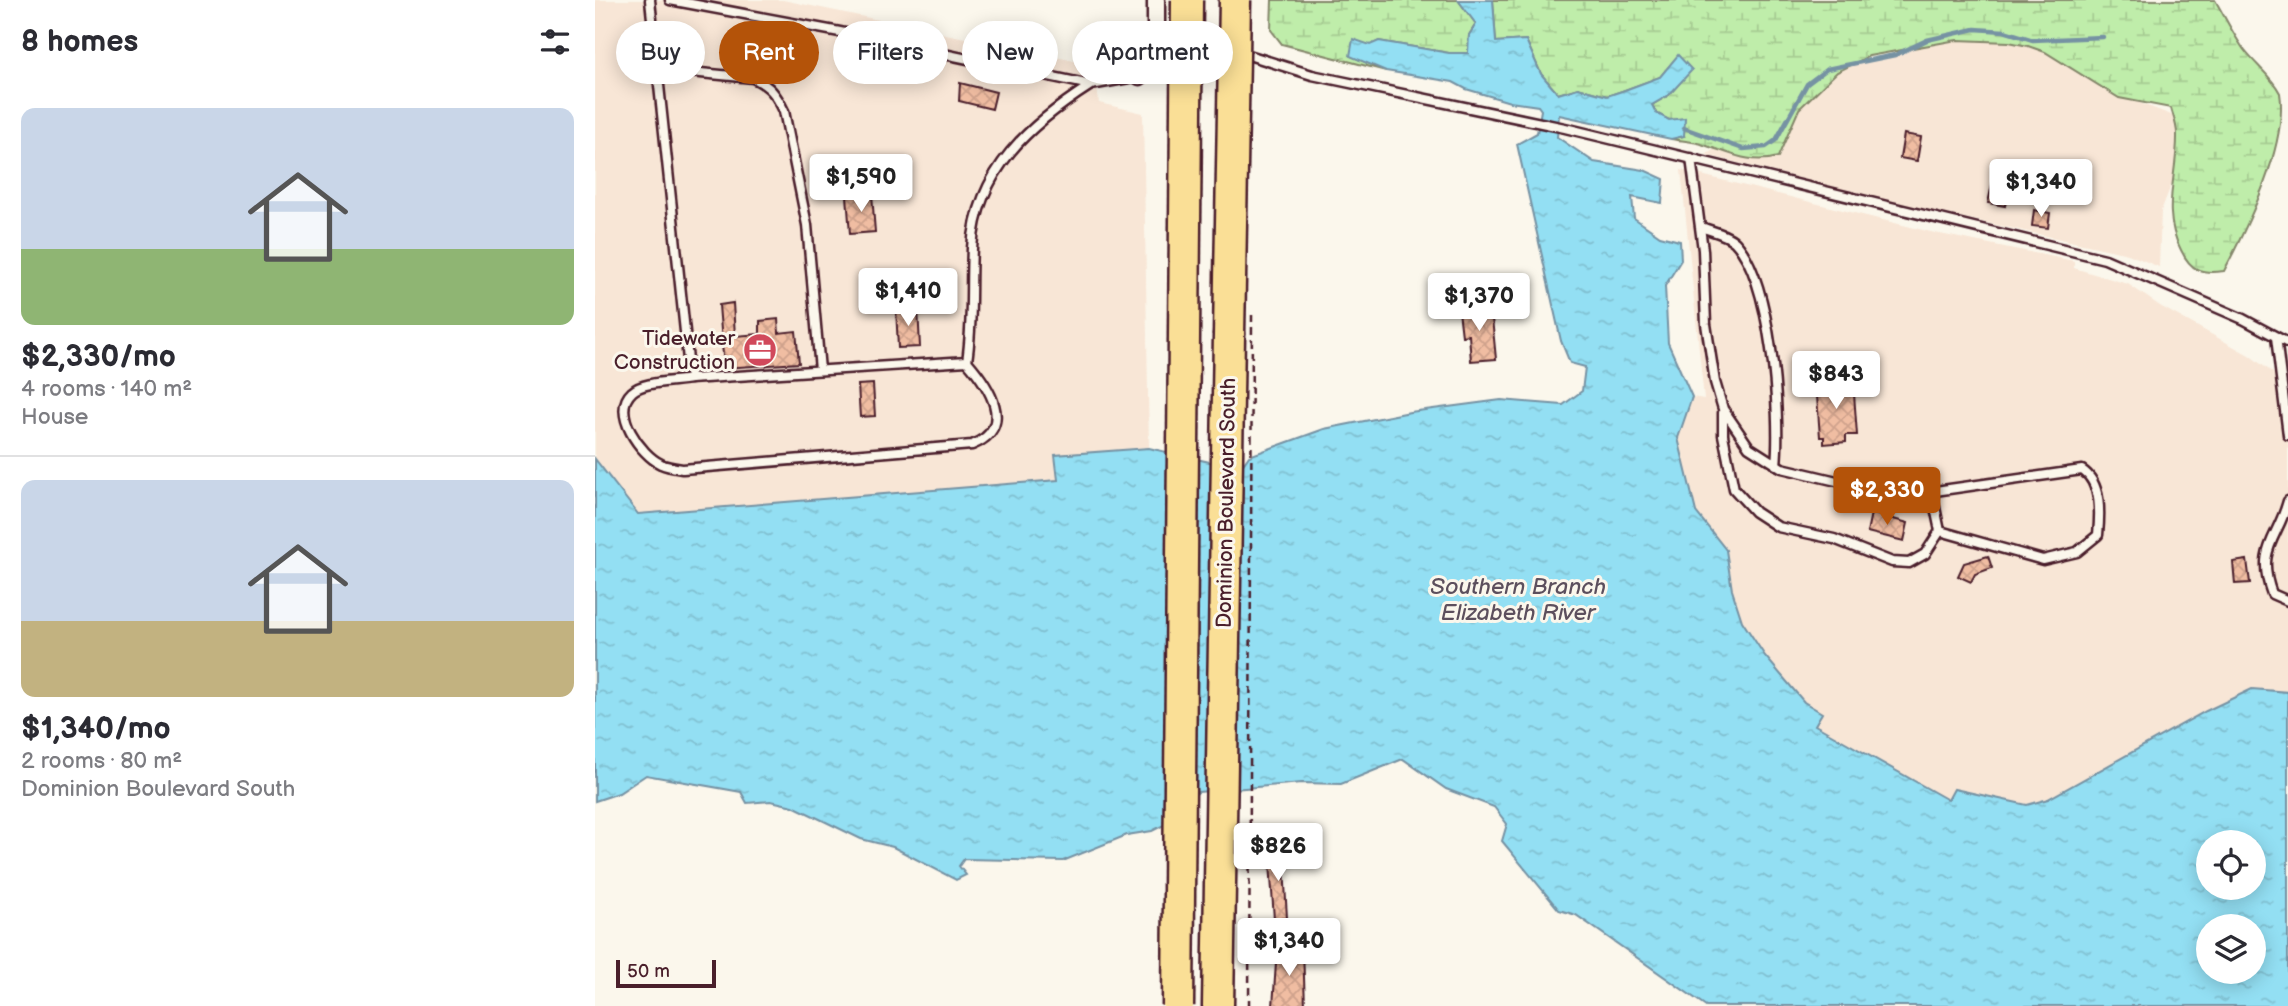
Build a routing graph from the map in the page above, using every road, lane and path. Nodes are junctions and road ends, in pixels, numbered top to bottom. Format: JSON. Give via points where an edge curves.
{"nodes":[{"id":1,"x":650,"y":0,"type":"edge"},
{"id":2,"x":670,"y":0,"type":"edge"},
{"id":3,"x":1156,"y":0,"type":"edge"},
{"id":4,"x":1235,"y":0,"type":"edge"},
{"id":5,"x":1183,"y":14,"type":"edge"},
{"id":6,"x":652,"y":21,"type":"edge"},
{"id":7,"x":1162,"y":21,"type":"edge"},
{"id":8,"x":705,"y":73,"type":"edge"},
{"id":9,"x":660,"y":84,"type":"edge"},
{"id":10,"x":1096,"y":84,"type":"edge"},
{"id":11,"x":1091,"y":85,"type":"junction"},
{"id":12,"x":1691,"y":159,"type":"junction"},
{"id":13,"x":1701,"y":227,"type":"junction"},
{"id":14,"x":1252,"y":307,"type":"dead end"},
{"id":15,"x":2276,"y":337,"type":"junction"},
{"id":16,"x":2288,"y":343,"type":"edge"},
{"id":17,"x":967,"y":361,"type":"junction"},
{"id":18,"x":820,"y":370,"type":"junction"},
{"id":19,"x":690,"y":379,"type":"junction"},
{"id":20,"x":1723,"y":409,"type":"junction"},
{"id":21,"x":2288,"y":435,"type":"edge"},
{"id":22,"x":1776,"y":465,"type":"junction"},
{"id":23,"x":1932,"y":493,"type":"junction"},
{"id":24,"x":2288,"y":501,"type":"edge"},
{"id":25,"x":1940,"y":531,"type":"junction"},
{"id":26,"x":2288,"y":601,"type":"edge"},
{"id":27,"x":1178,"y":1006,"type":"edge"},
{"id":28,"x":1217,"y":1006,"type":"edge"},
{"id":29,"x":1249,"y":1006,"type":"edge"}],
"edges":[{"from":1,"to":6,"type":"lane"},
{"from":2,"to":11,"type":"lane"},
{"from":3,"to":7,"type":"street"},
{"from":4,"to":28,"type":"highway","name":"Dominion Boulevard South","bridge":true},
{"from":5,"to":12,"type":"lane","via":[[1216,44],[1312,75]]},
{"from":5,"to":27,"type":"highway","name":"Dominion Boulevard South","bridge":true},
{"from":8,"to":18,"type":"lane","via":[[753,78],[767,84],[784,111],[807,225]]},
{"from":9,"to":19,"type":"lane"},
{"from":10,"to":11,"type":"lane"},
{"from":11,"to":17,"type":"lane","via":[[1034,125],[1001,161],[987,186],[972,246]]},
{"from":12,"to":13,"type":"lane"},
{"from":12,"to":15,"type":"lane","via":[[2105,259]]},
{"from":13,"to":20,"type":"lane","via":[[1706,324]]},
{"from":13,"to":22,"type":"lane","via":[[1733,239],[1756,277],[1780,425]]},
{"from":14,"to":29,"type":"path","bridge":true},
{"from":15,"to":16,"type":"lane"},
{"from":15,"to":21,"type":"lane"},
{"from":17,"to":18,"type":"lane"},
{"from":17,"to":19,"type":"lane","via":[[983,379],[996,411],[992,427],[982,441],[972,445],[683,469],[661,464],[642,450],[629,433],[624,406],[639,388]]},
{"from":18,"to":19,"type":"lane"},
{"from":20,"to":22,"type":"lane","via":[[1749,446]]},
{"from":20,"to":25,"type":"lane","via":[[1723,435],[1734,489],[1755,512],[1778,527],[1909,563],[1925,554]]},
{"from":22,"to":23,"type":"lane","via":[[1900,496]]},
{"from":23,"to":25,"type":"lane"},
{"from":23,"to":25,"type":"lane","via":[[2082,470],[2093,480],[2101,512],[2098,535],[2077,552],[2052,560]]},
{"from":24,"to":26,"type":"lane","via":[[2266,558],[2272,594]]}]}
